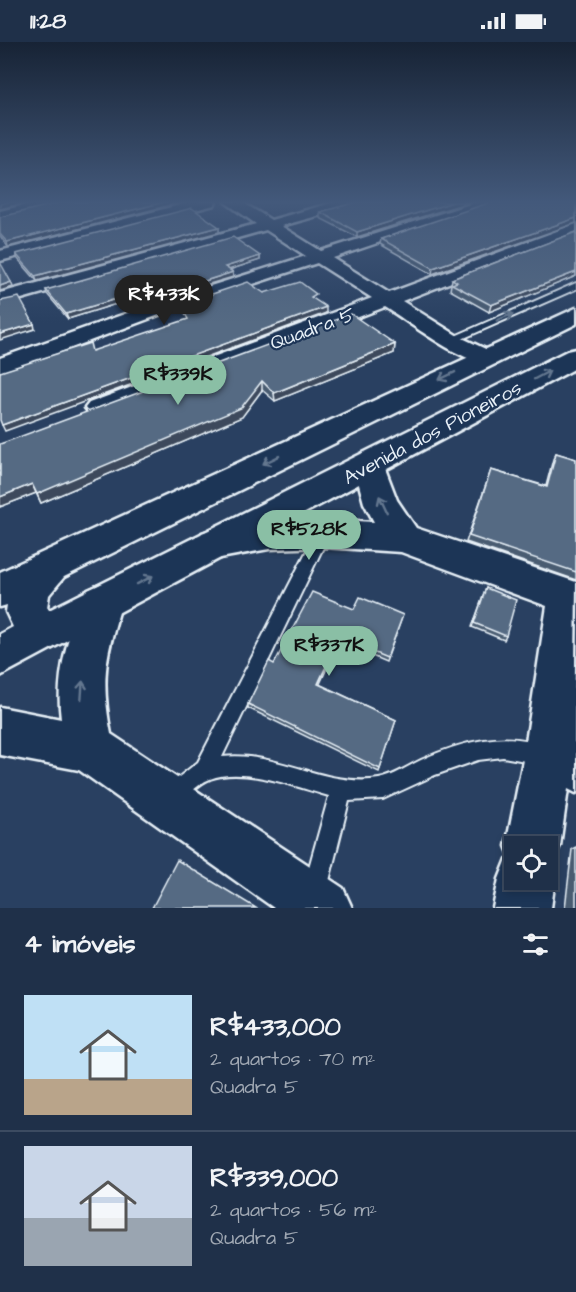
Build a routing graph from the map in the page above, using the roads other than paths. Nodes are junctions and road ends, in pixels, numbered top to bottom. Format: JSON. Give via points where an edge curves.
{"nodes":[{"id":1,"x":50,"y":242,"type":"edge"},
{"id":2,"x":206,"y":242,"type":"edge"},
{"id":3,"x":296,"y":242,"type":"edge"},
{"id":4,"x":365,"y":242,"type":"edge"},
{"id":5,"x":540,"y":242,"type":"edge"},
{"id":6,"x":0,"y":255,"type":"edge"},
{"id":7,"x":319,"y":257,"type":"junction"},
{"id":8,"x":576,"y":286,"type":"edge"},
{"id":9,"x":0,"y":299,"type":"edge"},
{"id":10,"x":387,"y":300,"type":"junction"},
{"id":11,"x":576,"y":315,"type":"edge"},
{"id":12,"x":451,"y":340,"type":"junction"},
{"id":13,"x":576,"y":357,"type":"edge"},
{"id":14,"x":486,"y":358,"type":"junction"},
{"id":15,"x":0,"y":365,"type":"edge"},
{"id":16,"x":75,"y":416,"type":"edge"},
{"id":17,"x":370,"y":466,"type":"junction"},
{"id":18,"x":322,"y":533,"type":"junction"},
{"id":19,"x":403,"y":538,"type":"junction"},
{"id":20,"x":213,"y":544,"type":"junction"},
{"id":21,"x":52,"y":565,"type":"junction"},
{"id":22,"x":0,"y":590,"type":"edge"},
{"id":23,"x":572,"y":598,"type":"edge"},
{"id":24,"x":102,"y":602,"type":"junction"},
{"id":25,"x":49,"y":631,"type":"junction"},
{"id":26,"x":0,"y":656,"type":"edge"},
{"id":27,"x":0,"y":731,"type":"edge"},
{"id":28,"x":89,"y":748,"type":"junction"},
{"id":29,"x":562,"y":761,"type":"edge"},
{"id":30,"x":185,"y":785,"type":"junction"},
{"id":31,"x":341,"y":790,"type":"junction"},
{"id":32,"x":536,"y":836,"type":"edge"},
{"id":33,"x":525,"y":890,"type":"edge"},
{"id":34,"x":315,"y":906,"type":"edge"},
{"id":35,"x":522,"y":908,"type":"edge"}],
"edges":[{"from":1,"to":6,"type":"street"},
{"from":2,"to":9,"type":"street"},
{"from":3,"to":7,"type":"street"},
{"from":4,"to":7,"type":"street"},
{"from":5,"to":10,"type":"street","name":"Quadra 5"},
{"from":7,"to":10,"type":"street"},
{"from":7,"to":15,"type":"street"},
{"from":12,"to":8,"type":"lane","one_way":true},
{"from":10,"to":12,"type":"street"},
{"from":10,"to":16,"type":"street","name":"Quadra 5"},
{"from":11,"to":14,"type":"main road","name":"Avenida dos Pioneiros"},
{"from":12,"to":14,"type":"street"},
{"from":17,"to":13,"type":"main road","name":"Avenida dos Pioneiros","one_way":true},
{"from":14,"to":21,"type":"main road","name":"Avenida dos Pioneiros","one_way":true},
{"from":19,"to":17,"type":"main road","one_way":true,"via":[[381,503]]},
{"from":17,"to":20,"type":"main road","name":"Avenida dos Pioneiros"},
{"from":18,"to":19,"type":"main road"},
{"from":18,"to":20,"type":"main road","via":[[269,535]]},
{"from":18,"to":30,"type":"lane"},
{"from":19,"to":23,"type":"main road"},
{"from":24,"to":20,"type":"main road","name":"Avenida dos Pioneiros","one_way":true},
{"from":21,"to":22,"type":"main road","name":"Avenida dos Pioneiros"},
{"from":21,"to":25,"type":"main road","via":[[30,589],[26,612],[37,626]]},
{"from":23,"to":29,"type":"main road"},
{"from":24,"to":25,"type":"main road","name":"Avenida dos Pioneiros"},
{"from":28,"to":24,"type":"main road","one_way":true,"via":[[81,698],[85,653]]},
{"from":25,"to":26,"type":"main road","name":"Avenida dos Pioneiros"},
{"from":27,"to":28,"type":"main road"},
{"from":28,"to":30,"type":"main road"},
{"from":29,"to":31,"type":"lane","via":[[503,747],[478,750],[382,789]]},
{"from":29,"to":32,"type":"main road"},
{"from":30,"to":31,"type":"lane","via":[[252,766]]},
{"from":30,"to":34,"type":"main road"},
{"from":31,"to":34,"type":"lane"},
{"from":33,"to":35,"type":"main road"}]}
